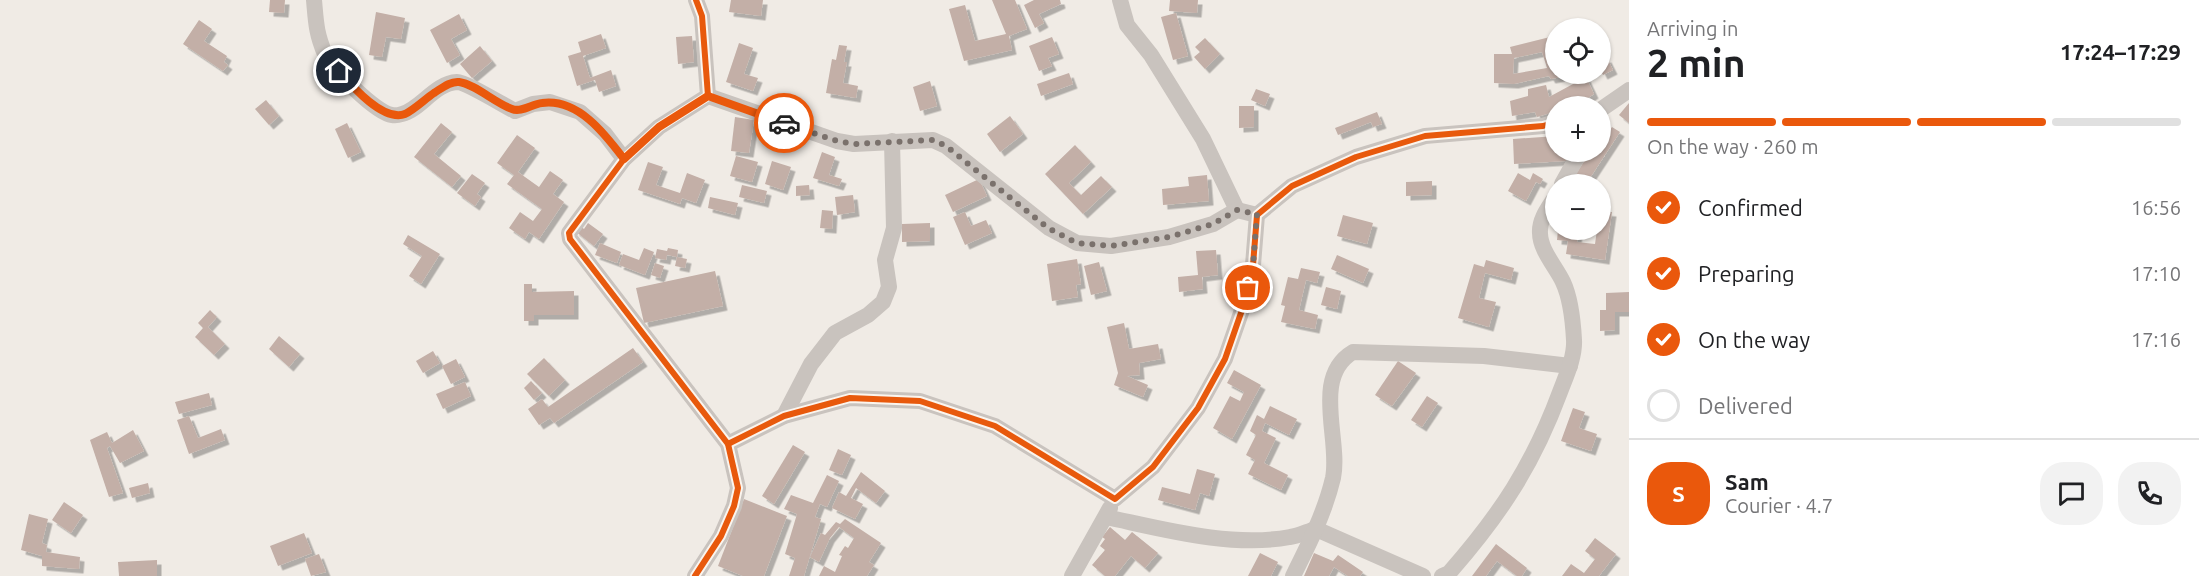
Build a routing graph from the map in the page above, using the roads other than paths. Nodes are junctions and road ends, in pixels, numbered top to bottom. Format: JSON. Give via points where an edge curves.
{"nodes":[{"id":1,"x":314,"y":0,"type":"edge"},
{"id":2,"x":696,"y":0,"type":"edge"},
{"id":3,"x":1120,"y":0,"type":"edge"},
{"id":4,"x":1629,"y":90,"type":"edge"},
{"id":5,"x":708,"y":96,"type":"junction"},
{"id":6,"x":1611,"y":104,"type":"edge"},
{"id":7,"x":1545,"y":125,"type":"edge"},
{"id":8,"x":892,"y":141,"type":"junction"},
{"id":9,"x":624,"y":159,"type":"junction"},
{"id":10,"x":1237,"y":210,"type":"junction"},
{"id":11,"x":1257,"y":214,"type":"junction"},
{"id":12,"x":1545,"y":215,"type":"edge"},
{"id":13,"x":1570,"y":366,"type":"junction"},
{"id":14,"x":784,"y":416,"type":"junction"},
{"id":15,"x":728,"y":444,"type":"junction"},
{"id":16,"x":1114,"y":499,"type":"junction"},
{"id":17,"x":1106,"y":517,"type":"junction"},
{"id":18,"x":1316,"y":529,"type":"junction"},
{"id":19,"x":698,"y":574,"type":"edge"},
{"id":20,"x":1072,"y":576,"type":"edge"},
{"id":21,"x":1293,"y":576,"type":"edge"},
{"id":22,"x":1423,"y":576,"type":"edge"},
{"id":23,"x":1442,"y":576,"type":"edge"}],
"edges":[{"from":1,"to":9,"type":"street","via":[[316,29],[326,57],[352,86],[392,116],[405,114],[446,85],[459,82],[515,111],[550,102],[580,111]]},
{"from":2,"to":5,"type":"street","via":[[702,16]]},
{"from":3,"to":10,"type":"street","via":[[1127,25],[1151,55],[1203,139]]},
{"from":4,"to":6,"type":"street"},
{"from":5,"to":8,"type":"street","via":[[837,141]]},
{"from":5,"to":9,"type":"street","via":[[659,127]]},
{"from":7,"to":11,"type":"street","via":[[1425,136],[1356,157],[1292,186]]},
{"from":8,"to":10,"type":"street","via":[[933,140],[946,146],[1048,228],[1077,243],[1111,246],[1169,237],[1213,224]]},
{"from":8,"to":14,"type":"street","via":[[894,228],[885,260],[889,286],[883,302],[835,333],[811,364]]},
{"from":9,"to":15,"type":"street","via":[[572,227],[570,238]]},
{"from":10,"to":11,"type":"street"},
{"from":11,"to":16,"type":"street","via":[[1253,266],[1225,359],[1198,408],[1153,467]]},
{"from":12,"to":13,"type":"street","via":[[1539,234],[1564,285],[1572,312],[1574,343]]},
{"from":13,"to":18,"type":"street","via":[[1472,356],[1353,352],[1343,358],[1330,392],[1333,476]]},
{"from":13,"to":23,"type":"street","via":[[1518,484],[1481,536]]},
{"from":14,"to":15,"type":"street"},
{"from":14,"to":16,"type":"street","via":[[850,398],[920,401],[995,426]]},
{"from":15,"to":19,"type":"street","via":[[738,488],[734,506]]},
{"from":16,"to":17,"type":"street"},
{"from":17,"to":18,"type":"street","via":[[1184,534],[1249,540],[1291,537]]},
{"from":17,"to":20,"type":"street"},
{"from":18,"to":21,"type":"street"},
{"from":18,"to":22,"type":"street"}]}
